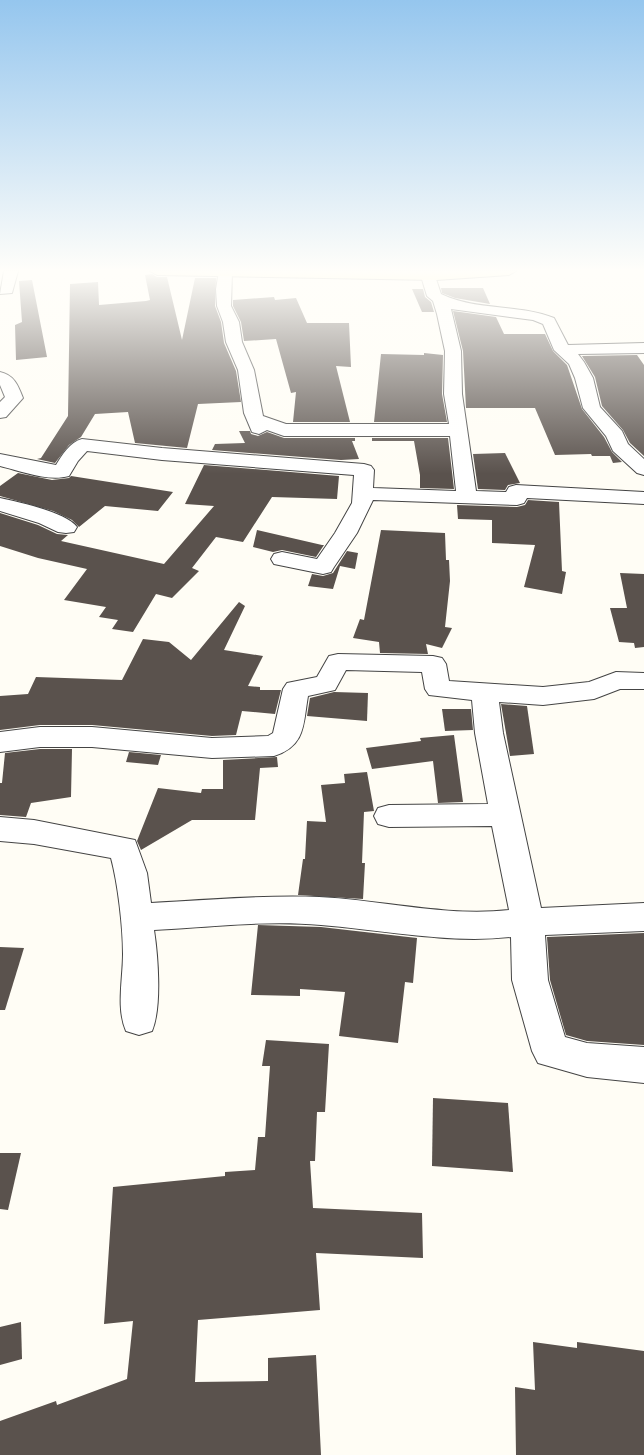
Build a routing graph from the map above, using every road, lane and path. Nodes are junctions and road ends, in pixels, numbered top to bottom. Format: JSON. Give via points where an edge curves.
{"nodes":[{"id":1,"x":234,"y":339,"type":"edge"},
{"id":2,"x":450,"y":339,"type":"edge"},
{"id":3,"x":557,"y":339,"type":"edge"},
{"id":4,"x":644,"y":348,"type":"edge"},
{"id":5,"x":562,"y":350,"type":"junction"},
{"id":6,"x":0,"y":377,"type":"edge"},
{"id":7,"x":0,"y":413,"type":"edge"},
{"id":8,"x":459,"y":430,"type":"junction"},
{"id":9,"x":0,"y":460,"type":"edge"},
{"id":10,"x":644,"y":469,"type":"edge"},
{"id":11,"x":363,"y":494,"type":"junction"},
{"id":12,"x":466,"y":498,"type":"junction"},
{"id":13,"x":644,"y":498,"type":"edge"},
{"id":14,"x":0,"y":504,"type":"edge"},
{"id":15,"x":66,"y":527,"type":"dead end"},
{"id":16,"x":282,"y":559,"type":"dead end"},
{"id":17,"x":644,"y":681,"type":"edge"},
{"id":18,"x":485,"y":692,"type":"junction"},
{"id":19,"x":0,"y":742,"type":"edge"},
{"id":20,"x":505,"y":815,"type":"junction"},
{"id":21,"x":389,"y":816,"type":"dead end"},
{"id":22,"x":0,"y":829,"type":"edge"},
{"id":23,"x":136,"y":918,"type":"junction"},
{"id":24,"x":644,"y":918,"type":"edge"},
{"id":25,"x":527,"y":922,"type":"junction"},
{"id":26,"x":139,"y":1019,"type":"dead end"},
{"id":27,"x":644,"y":1066,"type":"edge"}],
"edges":[{"from":1,"to":8,"type":"street","via":[[246,370],[258,424],[284,430]]},
{"from":2,"to":8,"type":"street","via":[[452,394]]},
{"from":3,"to":5,"type":"street"},
{"from":4,"to":5,"type":"street"},
{"from":5,"to":10,"type":"street","via":[[576,362],[592,408],[615,435],[620,448]]},
{"from":6,"to":7,"type":"street","via":[[8,384],[14,398]]},
{"from":8,"to":12,"type":"street"},
{"from":9,"to":11,"type":"street","via":[[38,470],[62,472],[82,445],[312,464],[364,470]]},
{"from":11,"to":12,"type":"street"},
{"from":11,"to":16,"type":"street","via":[[346,533],[323,566]]},
{"from":12,"to":13,"type":"street","via":[[516,499],[516,491]]},
{"from":14,"to":15,"type":"street"},
{"from":17,"to":18,"type":"street","via":[[616,680],[594,690],[543,696]]},
{"from":18,"to":19,"type":"street","via":[[438,688],[433,664],[338,662],[326,684],[296,689],[286,738],[274,746],[212,748],[92,737],[40,737]]},
{"from":18,"to":20,"type":"street","via":[[489,733]]},
{"from":20,"to":21,"type":"street"},
{"from":20,"to":25,"type":"street"},
{"from":22,"to":23,"type":"street","via":[[124,848],[131,873]]},
{"from":23,"to":25,"type":"street","via":[[263,910],[320,911],[490,926]]},
{"from":23,"to":26,"type":"street","via":[[140,952]]},
{"from":24,"to":25,"type":"street"},
{"from":25,"to":27,"type":"street","via":[[530,980],[551,1051],[587,1060]]}]}
